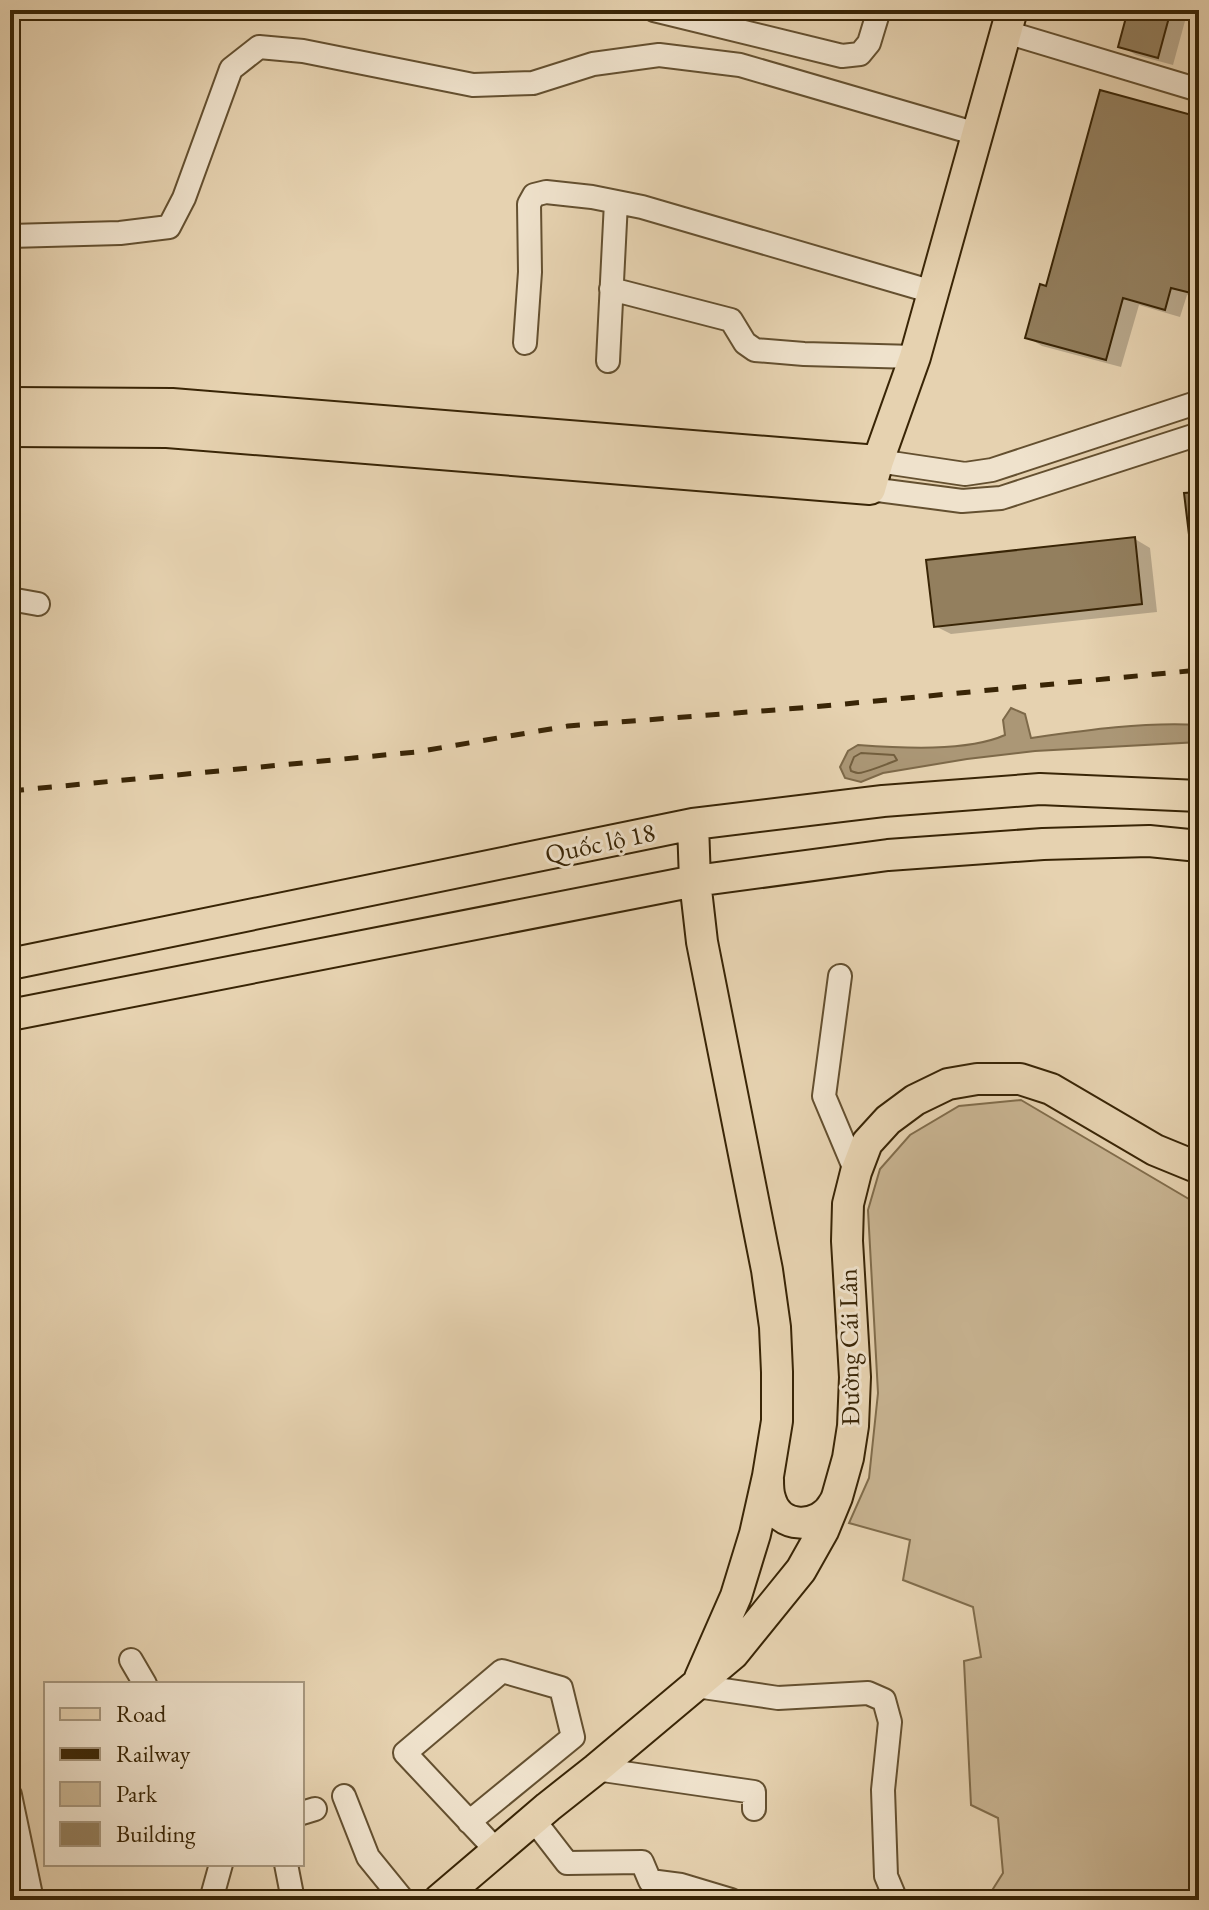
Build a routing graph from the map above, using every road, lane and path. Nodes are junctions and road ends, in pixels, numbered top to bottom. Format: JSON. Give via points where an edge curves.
{"nodes":[{"id":1,"x":654,"y":10,"type":"edge"},
{"id":2,"x":879,"y":10,"type":"edge"},
{"id":3,"x":1009,"y":21,"type":"edge"},
{"id":4,"x":1199,"y":90,"type":"edge"},
{"id":5,"x":977,"y":134,"type":"junction"},
{"id":6,"x":616,"y":202,"type":"junction"},
{"id":7,"x":10,"y":236,"type":"edge"},
{"id":8,"x":611,"y":289,"type":"junction"},
{"id":9,"x":933,"y":292,"type":"junction"},
{"id":10,"x":525,"y":343,"type":"dead end"},
{"id":11,"x":915,"y":357,"type":"junction"},
{"id":12,"x":608,"y":361,"type":"dead end"},
{"id":13,"x":1199,"y":402,"type":"edge"},
{"id":14,"x":10,"y":403,"type":"edge"},
{"id":15,"x":10,"y":431,"type":"edge"},
{"id":16,"x":1199,"y":434,"type":"edge"},
{"id":17,"x":874,"y":475,"type":"junction"},
{"id":18,"x":10,"y":599,"type":"edge"},
{"id":19,"x":38,"y":604,"type":"dead end"},
{"id":20,"x":1199,"y":796,"type":"edge"},
{"id":21,"x":693,"y":824,"type":"junction"},
{"id":22,"x":1199,"y":846,"type":"edge"},
{"id":23,"x":695,"y":881,"type":"junction"},
{"id":24,"x":10,"y":964,"type":"edge"},
{"id":25,"x":840,"y":976,"type":"dead end"},
{"id":26,"x":10,"y":1015,"type":"edge"},
{"id":27,"x":1199,"y":1168,"type":"edge"},
{"id":28,"x":856,"y":1172,"type":"junction"},
{"id":29,"x":768,"y":1476,"type":"junction"},
{"id":30,"x":837,"y":1497,"type":"junction"},
{"id":31,"x":131,"y":1660,"type":"dead end"},
{"id":32,"x":144,"y":1682,"type":"edge"},
{"id":33,"x":696,"y":1686,"type":"junction"},
{"id":34,"x":596,"y":1769,"type":"junction"},
{"id":35,"x":10,"y":1795,"type":"edge"},
{"id":36,"x":344,"y":1796,"type":"dead end"},
{"id":37,"x":754,"y":1809,"type":"dead end"},
{"id":38,"x":533,"y":1819,"type":"junction"},
{"id":39,"x":469,"y":1822,"type":"junction"},
{"id":40,"x":497,"y":1851,"type":"junction"},
{"id":41,"x":220,"y":1866,"type":"edge"},
{"id":42,"x":286,"y":1866,"type":"edge"},
{"id":43,"x":32,"y":1900,"type":"edge"},
{"id":44,"x":211,"y":1900,"type":"edge"},
{"id":45,"x":293,"y":1900,"type":"edge"},
{"id":46,"x":403,"y":1900,"type":"edge"},
{"id":47,"x":439,"y":1900,"type":"edge"},
{"id":48,"x":731,"y":1900,"type":"edge"},
{"id":49,"x":896,"y":1900,"type":"edge"}],
"edges":[{"from":1,"to":2,"type":"street","via":[[842,56],[860,54],[869,43]]},
{"from":3,"to":4,"type":"street"},
{"from":3,"to":5,"type":"main road"},
{"from":5,"to":7,"type":"street","via":[[740,65],[659,55],[593,64],[533,83],[473,85],[259,47],[231,69],[169,227]]},
{"from":5,"to":9,"type":"main road"},
{"from":6,"to":8,"type":"street"},
{"from":6,"to":9,"type":"street"},
{"from":6,"to":10,"type":"street","via":[[546,192],[534,195],[529,204]]},
{"from":8,"to":11,"type":"street","via":[[731,320],[755,350]]},
{"from":8,"to":12,"type":"street"},
{"from":9,"to":11,"type":"main road"},
{"from":11,"to":17,"type":"main road"},
{"from":13,"to":17,"type":"street","via":[[992,470]]},
{"from":14,"to":17,"type":"main road","via":[[172,404]]},
{"from":15,"to":17,"type":"main road","via":[[167,432]]},
{"from":16,"to":17,"type":"street","via":[[1001,498],[962,501]]},
{"from":18,"to":19,"type":"street"},
{"from":20,"to":21,"type":"main road","name":"Quốc lộ 18","via":[[1040,789]]},
{"from":21,"to":23,"type":"main road"},
{"from":21,"to":24,"type":"main road","name":"Quốc lộ 18"},
{"from":22,"to":23,"type":"main road","name":"Quốc lộ 18","via":[[1149,841],[1027,845],[888,855]]},
{"from":23,"to":26,"type":"main road","name":"Quốc lộ 18"},
{"from":23,"to":29,"type":"main road","via":[[775,1327],[777,1421]]},
{"from":25,"to":28,"type":"street","via":[[824,1096]]},
{"from":27,"to":28,"type":"main road","name":"Đường Cái Lân","via":[[1155,1150],[1051,1089],[1020,1079],[977,1079],[948,1084],[888,1120],[867,1143]]},
{"from":28,"to":30,"type":"main road","name":"Đường Cái Lân","via":[[847,1241],[853,1426]]},
{"from":29,"to":30,"type":"main road","via":[[774,1508],[792,1521],[824,1517]]},
{"from":29,"to":33,"type":"main road","via":[[736,1596]]},
{"from":30,"to":33,"type":"main road","name":"Đường Cái Lân","via":[[801,1570],[733,1654]]},
{"from":31,"to":32,"type":"street"},
{"from":33,"to":34,"type":"main road","name":"Đường Cái Lân"},
{"from":33,"to":49,"type":"street","via":[[778,1698],[868,1693],[884,1700],[890,1722],[883,1790],[886,1876]]},
{"from":34,"to":37,"type":"street","via":[[754,1792]]},
{"from":34,"to":38,"type":"main road","name":"Đường Cái Lân"},
{"from":35,"to":43,"type":"street"},
{"from":36,"to":46,"type":"street","via":[[368,1857]]},
{"from":38,"to":40,"type":"main road","name":"Đường Cái Lân"},
{"from":38,"to":48,"type":"street","via":[[567,1863],[642,1862],[650,1881]]},
{"from":39,"to":39,"type":"street","via":[[405,1753],[502,1671],[561,1688],[573,1737]]},
{"from":39,"to":40,"type":"street"},
{"from":40,"to":47,"type":"main road","name":"Đường Cái Lân"},
{"from":41,"to":44,"type":"street"},
{"from":42,"to":45,"type":"street"}]}
